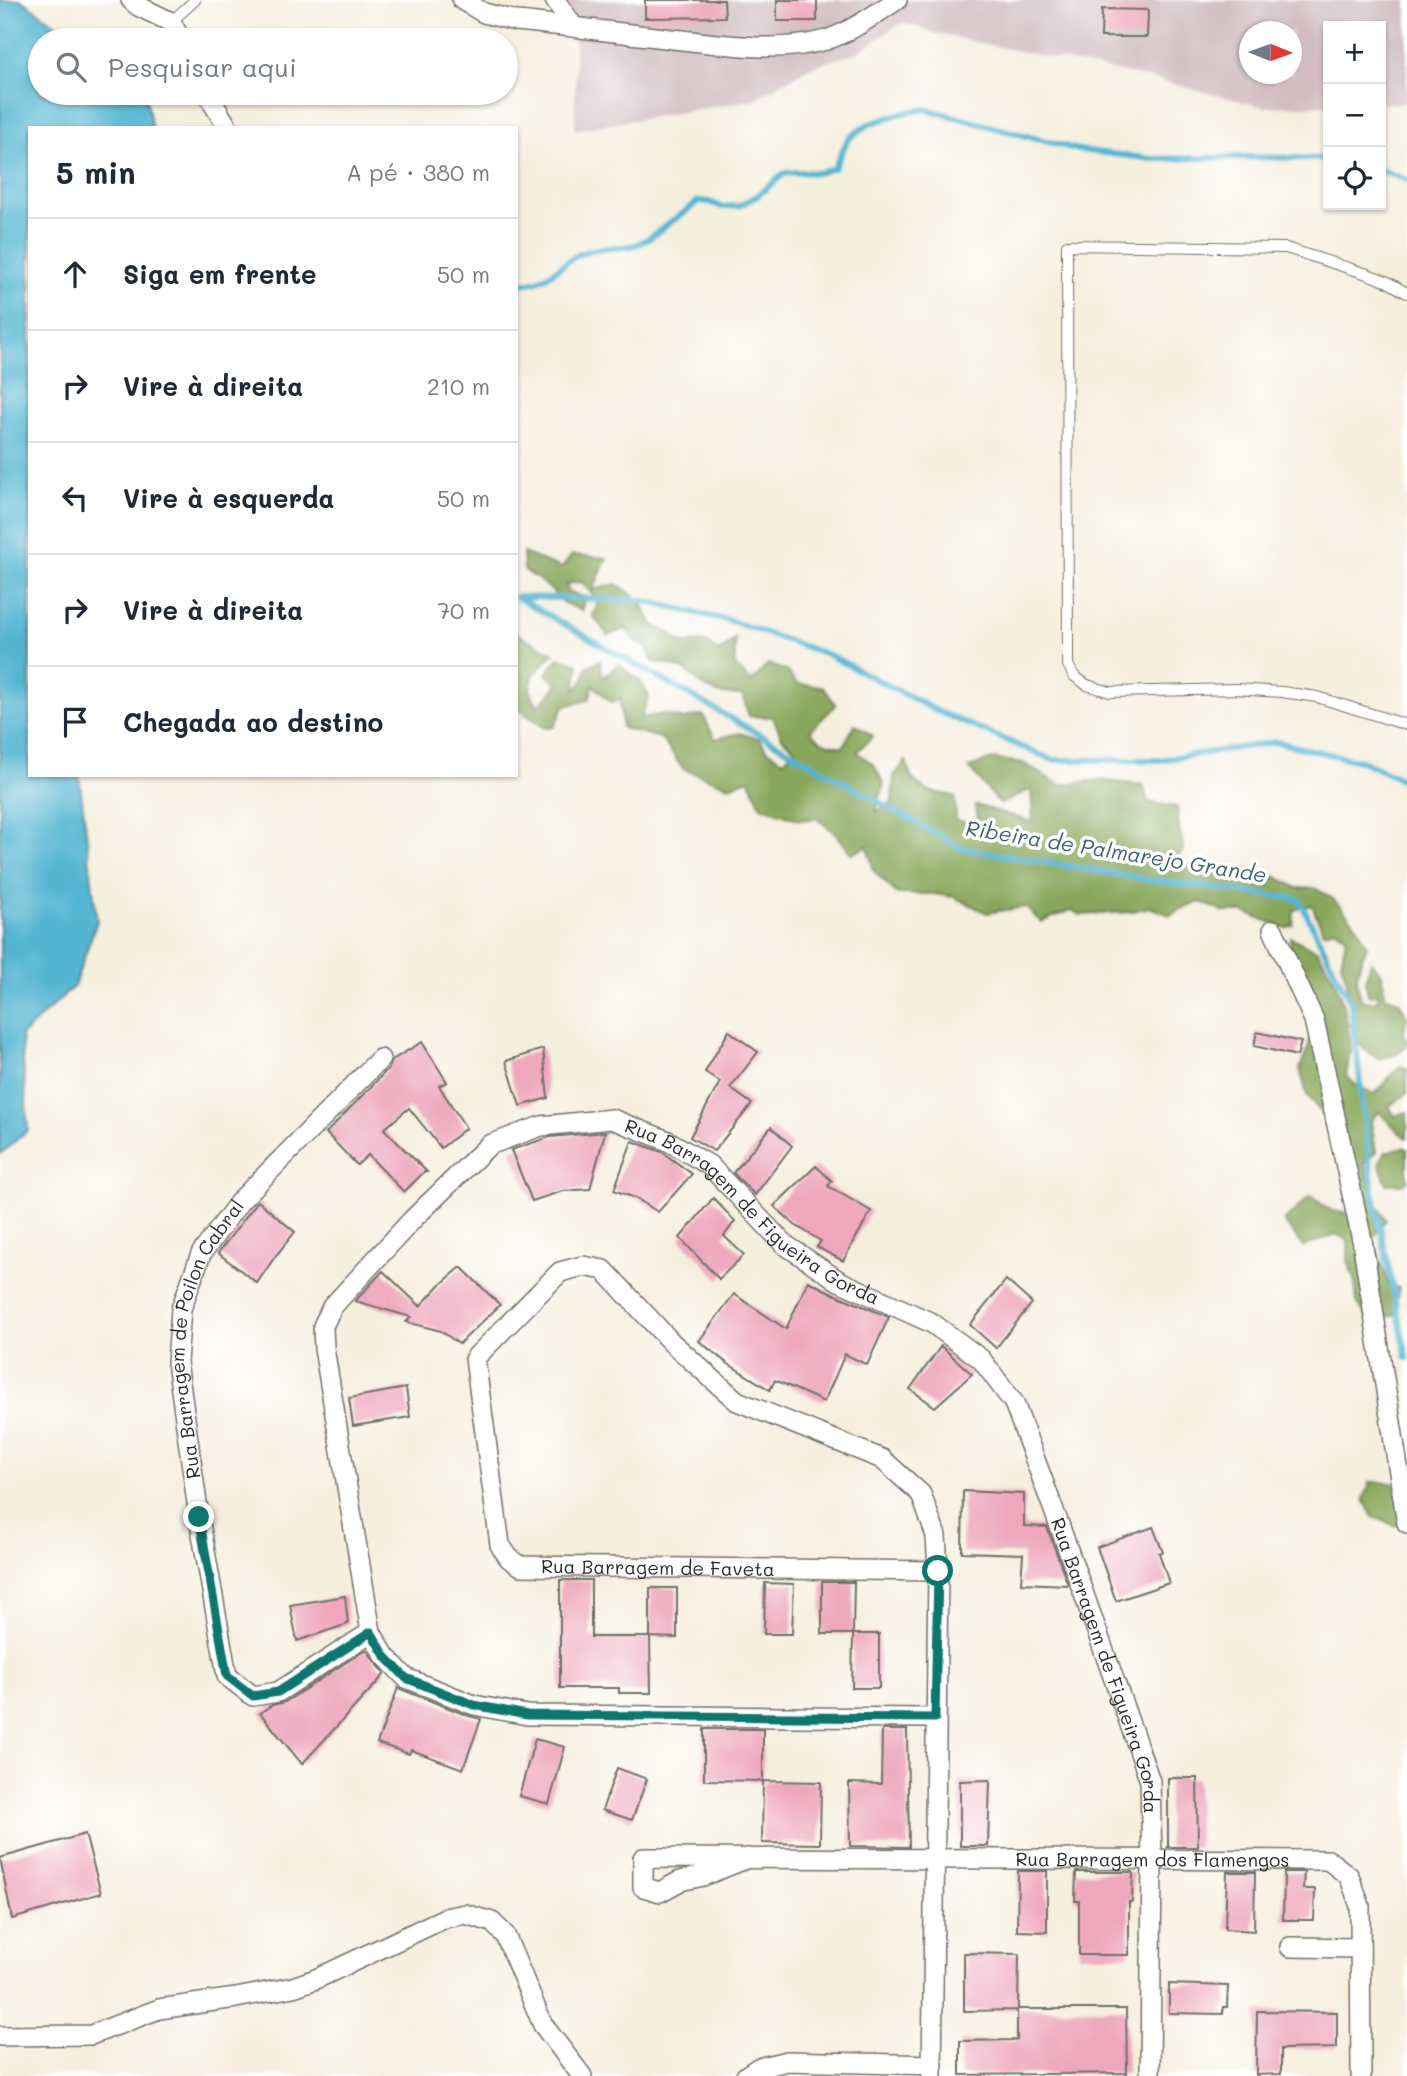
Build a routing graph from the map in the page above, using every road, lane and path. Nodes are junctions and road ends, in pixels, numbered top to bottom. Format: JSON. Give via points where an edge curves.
{"nodes":[{"id":1,"x":131,"y":0,"type":"edge"},
{"id":2,"x":195,"y":0,"type":"edge"},
{"id":3,"x":462,"y":0,"type":"edge"},
{"id":4,"x":555,"y":0,"type":"edge"},
{"id":5,"x":897,"y":0,"type":"edge"},
{"id":6,"x":171,"y":22,"type":"junction"},
{"id":7,"x":573,"y":26,"type":"junction"},
{"id":8,"x":174,"y":28,"type":"edge"},
{"id":9,"x":214,"y":105,"type":"edge"},
{"id":10,"x":227,"y":126,"type":"edge"},
{"id":11,"x":1407,"y":293,"type":"edge"},
{"id":12,"x":1407,"y":725,"type":"edge"},
{"id":13,"x":1273,"y":930,"type":"dead end"},
{"id":14,"x":380,"y":1059,"type":"dead end"},
{"id":15,"x":1407,"y":1523,"type":"edge"},
{"id":16,"x":938,"y":1571,"type":"junction"},
{"id":17,"x":371,"y":1632,"type":"junction"},
{"id":18,"x":935,"y":1718,"type":"junction"},
{"id":19,"x":748,"y":1858,"type":"junction"},
{"id":20,"x":936,"y":1858,"type":"junction"},
{"id":21,"x":1152,"y":1860,"type":"junction"},
{"id":22,"x":1290,"y":1947,"type":"dead end"},
{"id":23,"x":1360,"y":1948,"type":"junction"},
{"id":24,"x":0,"y":2036,"type":"edge"},
{"id":25,"x":933,"y":2070,"type":"edge"},
{"id":26,"x":582,"y":2076,"type":"edge"},
{"id":27,"x":746,"y":2076,"type":"edge"},
{"id":28,"x":1150,"y":2076,"type":"edge"},
{"id":29,"x":1362,"y":2076,"type":"edge"}],
"edges":[{"from":1,"to":6,"type":"street"},
{"from":2,"to":6,"type":"lane"},
{"from":3,"to":7,"type":"street","via":[[484,13],[516,21]]},
{"from":4,"to":7,"type":"street"},
{"from":5,"to":7,"type":"street","via":[[828,39],[800,45],[724,45]]},
{"from":6,"to":8,"type":"street"},
{"from":9,"to":10,"type":"street"},
{"from":11,"to":12,"type":"lane","via":[[1377,277],[1286,248],[1067,245],[1068,665],[1074,676],[1110,692],[1236,689],[1317,696]]},
{"from":13,"to":15,"type":"street","via":[[1314,1020],[1362,1240]]},
{"from":14,"to":17,"type":"street","name":"Rua Barragem de Poilon Cabral","via":[[240,1201],[201,1254],[181,1309],[177,1362],[227,1676],[253,1696],[278,1692]]},
{"from":16,"to":16,"type":"street","name":"Rua Barragem de Faveta","via":[[936,1536],[921,1494],[882,1459],[737,1401],[671,1342],[604,1270],[583,1266],[560,1272],[475,1357],[500,1545],[521,1566]]},
{"from":16,"to":18,"type":"street","name":"Rua Barragem de Faveta"},
{"from":17,"to":18,"type":"street","name":"Rua Barragem de Figueira Gorda","via":[[406,1678],[474,1705],[527,1715]]},
{"from":17,"to":21,"type":"street","name":"Rua Barragem de Figueira Gorda","via":[[323,1326],[332,1307],[489,1145],[541,1126],[612,1119],[668,1141],[709,1165],[784,1244],[839,1281],[933,1324],[981,1359],[1014,1403],[1150,1781]]},
{"from":18,"to":20,"type":"street","name":"Rua Barragem de Faveta"},
{"from":19,"to":19,"type":"street","name":"Rua Barragem dos Flamengos","via":[[660,1892],[643,1887],[643,1858]]},
{"from":19,"to":20,"type":"street","name":"Rua Barragem dos Flamengos"},
{"from":20,"to":21,"type":"street","name":"Rua Barragem dos Flamengos"},
{"from":20,"to":25,"type":"street","name":"Rua Barragem de Faveta"},
{"from":21,"to":23,"type":"street","name":"Rua Barragem dos Flamengos","via":[[1328,1860],[1349,1876],[1360,1906]]},
{"from":21,"to":28,"type":"street","name":"Rua Barragem de Figueira Gorda"},
{"from":22,"to":23,"type":"street"},
{"from":23,"to":29,"type":"street","name":"Rua Barragem dos Flamengos"},
{"from":24,"to":26,"type":"street","via":[[91,2035],[159,2009],[293,1987],[445,1918],[465,1914],[492,1922],[505,1935],[543,2025]]},
{"from":25,"to":27,"type":"street","via":[[787,2061]]}]}
